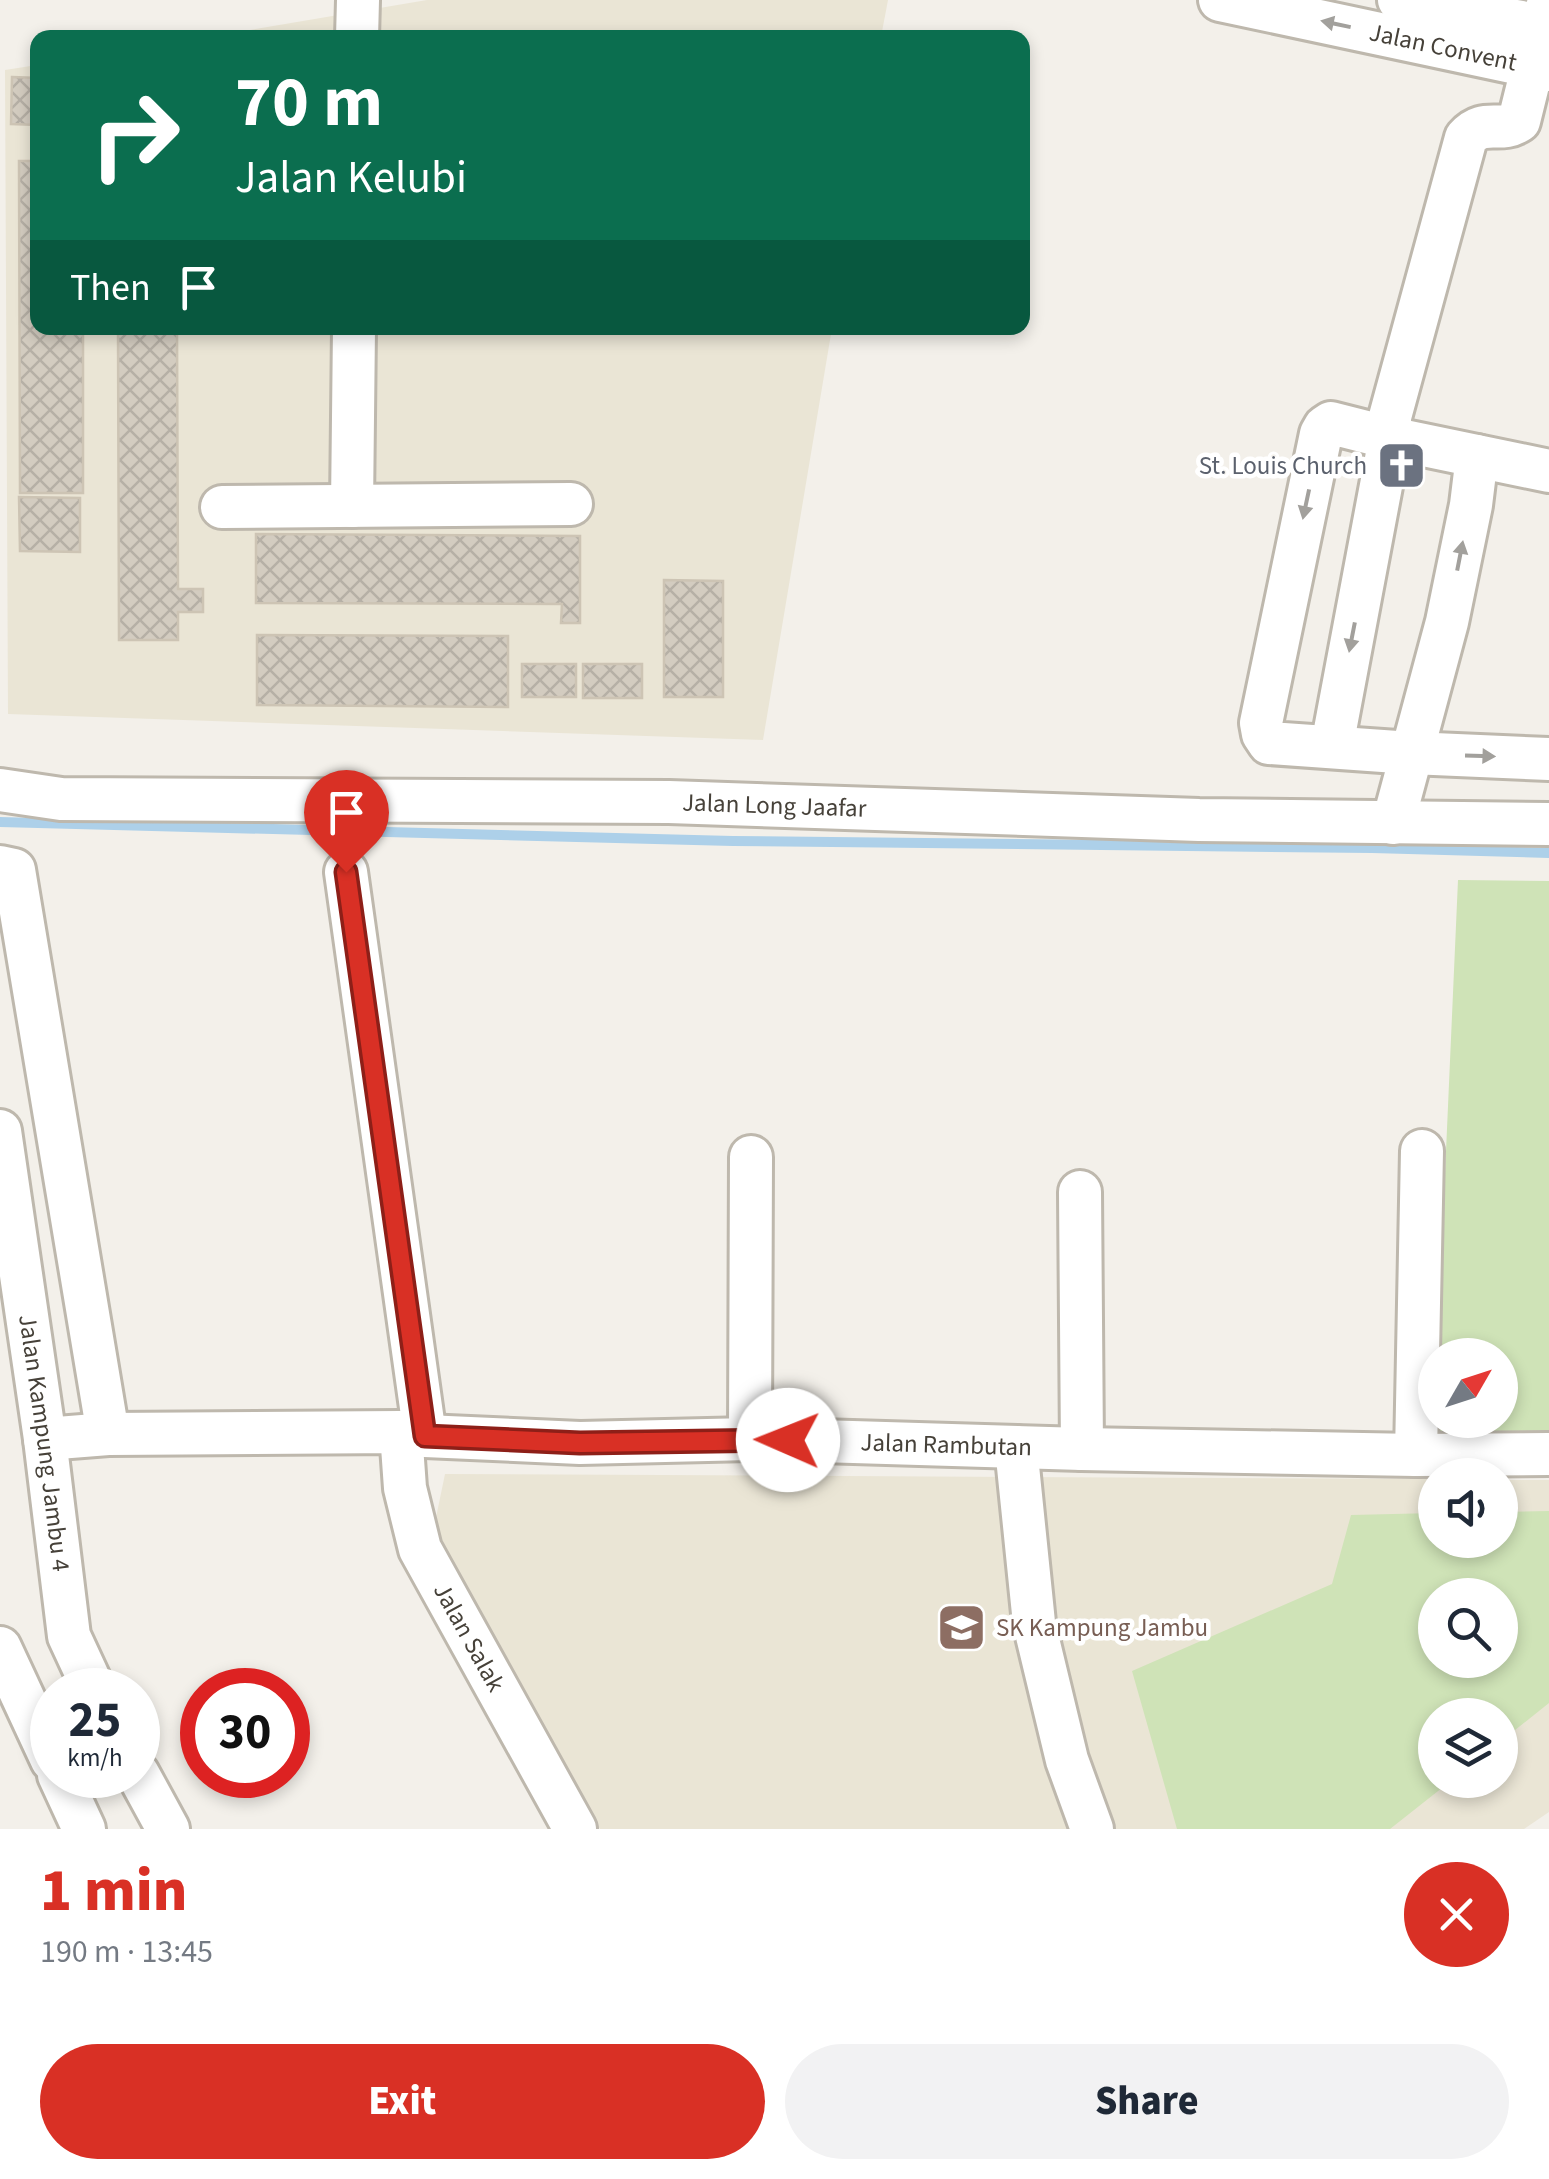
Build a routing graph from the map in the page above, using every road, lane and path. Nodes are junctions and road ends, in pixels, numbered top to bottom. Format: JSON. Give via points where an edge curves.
{"nodes":[{"id":1,"x":358,"y":0,"type":"edge"},
{"id":2,"x":1399,"y":0,"type":"edge"},
{"id":3,"x":1246,"y":2,"type":"edge"},
{"id":4,"x":1547,"y":17,"type":"edge"},
{"id":5,"x":357,"y":30,"type":"edge"},
{"id":6,"x":1542,"y":68,"type":"edge"},
{"id":7,"x":354,"y":335,"type":"edge"},
{"id":8,"x":1390,"y":438,"type":"junction"},
{"id":9,"x":1478,"y":456,"type":"junction"},
{"id":10,"x":1549,"y":471,"type":"edge"},
{"id":11,"x":570,"y":504,"type":"dead end"},
{"id":12,"x":352,"y":506,"type":"junction"},
{"id":13,"x":222,"y":507,"type":"dead end"},
{"id":14,"x":1332,"y":746,"type":"junction"},
{"id":15,"x":1411,"y":753,"type":"junction"},
{"id":16,"x":1549,"y":758,"type":"edge"},
{"id":17,"x":0,"y":790,"type":"edge"},
{"id":18,"x":1392,"y":822,"type":"junction"},
{"id":19,"x":1549,"y":824,"type":"edge"},
{"id":20,"x":0,"y":867,"type":"edge"},
{"id":21,"x":346,"y":872,"type":"dead end"},
{"id":22,"x":0,"y":1131,"type":"edge"},
{"id":23,"x":1422,"y":1151,"type":"dead end"},
{"id":24,"x":751,"y":1157,"type":"dead end"},
{"id":25,"x":1080,"y":1192,"type":"dead end"},
{"id":26,"x":108,"y":1434,"type":"junction"},
{"id":27,"x":413,"y":1434,"type":"junction"},
{"id":28,"x":45,"y":1439,"type":"junction"},
{"id":29,"x":750,"y":1439,"type":"junction"},
{"id":30,"x":1016,"y":1447,"type":"junction"},
{"id":31,"x":1082,"y":1449,"type":"junction"},
{"id":32,"x":1549,"y":1454,"type":"edge"},
{"id":33,"x":1416,"y":1455,"type":"junction"},
{"id":34,"x":0,"y":1648,"type":"edge"},
{"id":35,"x":84,"y":1668,"type":"edge"},
{"id":36,"x":30,"y":1713,"type":"edge"},
{"id":37,"x":70,"y":1798,"type":"edge"},
{"id":38,"x":151,"y":1798,"type":"edge"},
{"id":39,"x":84,"y":1829,"type":"edge"},
{"id":40,"x":168,"y":1829,"type":"edge"},
{"id":41,"x":575,"y":1829,"type":"edge"},
{"id":42,"x":1092,"y":1829,"type":"edge"}],
"edges":[{"from":1,"to":5,"type":"street"},
{"from":2,"to":4,"type":"street","name":"Jalan Convent"},
{"from":6,"to":3,"type":"street","name":"Jalan Convent","one_way":true},
{"from":4,"to":6,"type":"street"},
{"from":6,"to":8,"type":"street","via":[[1520,122],[1482,126],[1466,138],[1390,416]]},
{"from":7,"to":12,"type":"street"},
{"from":8,"to":9,"type":"street"},
{"from":8,"to":14,"type":"street","one_way":true},
{"from":8,"to":14,"type":"street","one_way":true,"via":[[1324,426],[1262,724],[1269,743]]},
{"from":9,"to":10,"type":"street"},
{"from":15,"to":9,"type":"street","one_way":true,"via":[[1447,622]]},
{"from":11,"to":12,"type":"street"},
{"from":12,"to":13,"type":"street"},
{"from":14,"to":15,"type":"street"},
{"from":15,"to":16,"type":"street","one_way":true},
{"from":15,"to":18,"type":"street"},
{"from":17,"to":18,"type":"street","name":"Jalan Long Jaafar","via":[[61,799],[669,802]]},
{"from":18,"to":19,"type":"street","name":"Jalan Long Jaafar"},
{"from":20,"to":26,"type":"street","via":[[14,870]]},
{"from":21,"to":27,"type":"street","name":"Jalan Salak"},
{"from":22,"to":28,"type":"street","name":"Jalan Kampung Jambu 4"},
{"from":23,"to":33,"type":"street"},
{"from":24,"to":29,"type":"street"},
{"from":25,"to":31,"type":"street"},
{"from":26,"to":27,"type":"street","name":"Jalan Rambutan"},
{"from":26,"to":28,"type":"street","name":"Jalan Rambutan"},
{"from":27,"to":29,"type":"street","name":"Jalan Rambutan","via":[[580,1443]]},
{"from":27,"to":41,"type":"street","name":"Jalan Salak","via":[[405,1488],[420,1548]]},
{"from":28,"to":35,"type":"street","name":"Jalan Kampung Jambu 4","via":[[69,1636]]},
{"from":29,"to":30,"type":"street","name":"Jalan Rambutan"},
{"from":30,"to":31,"type":"street","name":"Jalan Rambutan"},
{"from":30,"to":42,"type":"street","via":[[1034,1622],[1067,1760]]},
{"from":31,"to":33,"type":"street","name":"Jalan Rambutan"},
{"from":32,"to":33,"type":"street","name":"Jalan Rambutan"},
{"from":34,"to":36,"type":"street"},
{"from":37,"to":39,"type":"street"},
{"from":38,"to":40,"type":"street"}]}
